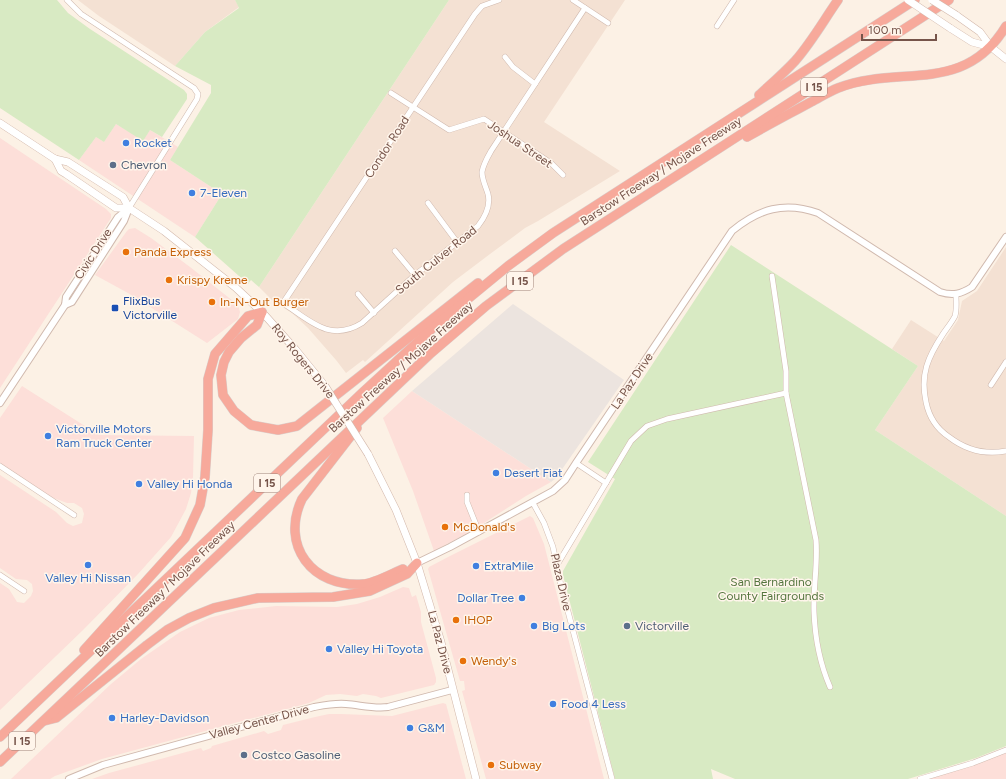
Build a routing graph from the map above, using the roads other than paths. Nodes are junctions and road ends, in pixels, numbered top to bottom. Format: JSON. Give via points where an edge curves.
{"nodes":[{"id":1,"x":67,"y":0,"type":"edge"},
{"id":2,"x":499,"y":0,"type":"edge"},
{"id":3,"x":573,"y":0,"type":"edge"},
{"id":4,"x":734,"y":0,"type":"edge"},
{"id":5,"x":838,"y":0,"type":"edge"},
{"id":6,"x":908,"y":0,"type":"edge"},
{"id":7,"x":915,"y":0,"type":"edge"},
{"id":8,"x":932,"y":0,"type":"edge"},
{"id":9,"x":949,"y":0,"type":"edge"},
{"id":10,"x":585,"y":8,"type":"junction"},
{"id":11,"x":608,"y":23,"type":"dead end"},
{"id":12,"x":717,"y":26,"type":"dead end"},
{"id":13,"x":1006,"y":26,"type":"edge"},
{"id":14,"x":991,"y":47,"type":"junction"},
{"id":15,"x":505,"y":57,"type":"dead end"},
{"id":16,"x":1006,"y":59,"type":"edge"},
{"id":17,"x":536,"y":84,"type":"junction"},
{"id":18,"x":392,"y":93,"type":"dead end"},
{"id":19,"x":413,"y":107,"type":"junction"},
{"id":20,"x":735,"y":116,"type":"junction"},
{"id":21,"x":0,"y":123,"type":"edge"},
{"id":22,"x":504,"y":132,"type":"junction"},
{"id":23,"x":55,"y":159,"type":"junction"},
{"id":24,"x":679,"y":174,"type":"junction"},
{"id":25,"x":563,"y":175,"type":"dead end"},
{"id":26,"x":428,"y":202,"type":"dead end"},
{"id":27,"x":129,"y":208,"type":"junction"},
{"id":28,"x":1006,"y":237,"type":"edge"},
{"id":29,"x":457,"y":242,"type":"junction"},
{"id":30,"x":395,"y":251,"type":"dead end"},
{"id":31,"x":508,"y":266,"type":"junction"},
{"id":32,"x":415,"y":276,"type":"junction"},
{"id":33,"x":772,"y":276,"type":"dead end"},
{"id":34,"x":358,"y":294,"type":"dead end"},
{"id":35,"x":956,"y":295,"type":"junction"},
{"id":36,"x":283,"y":303,"type":"joint"},
{"id":37,"x":262,"y":312,"type":"junction"},
{"id":38,"x":374,"y":313,"type":"junction"},
{"id":39,"x":1006,"y":362,"type":"edge"},
{"id":40,"x":991,"y":384,"type":"dead end"},
{"id":41,"x":786,"y":393,"type":"junction"},
{"id":42,"x":0,"y":403,"type":"edge"},
{"id":43,"x":375,"y":405,"type":"junction"},
{"id":44,"x":1006,"y":451,"type":"edge"},
{"id":45,"x":576,"y":463,"type":"junction"},
{"id":46,"x":0,"y":466,"type":"edge"},
{"id":47,"x":606,"y":483,"type":"junction"},
{"id":48,"x":467,"y":495,"type":"dead end"},
{"id":49,"x":533,"y":503,"type":"junction"},
{"id":50,"x":74,"y":515,"type":"dead end"},
{"id":51,"x":479,"y":532,"type":"junction"},
{"id":52,"x":417,"y":563,"type":"junction"},
{"id":53,"x":556,"y":565,"type":"junction"},
{"id":54,"x":0,"y":575,"type":"edge"},
{"id":55,"x":24,"y":591,"type":"dead end"},
{"id":56,"x":830,"y":687,"type":"dead end"},
{"id":57,"x":452,"y":690,"type":"junction"},
{"id":58,"x":32,"y":707,"type":"junction"},
{"id":59,"x":44,"y":721,"type":"junction"},
{"id":60,"x":0,"y":737,"type":"edge"},
{"id":61,"x":1006,"y":750,"type":"edge"},
{"id":62,"x":0,"y":762,"type":"edge"},
{"id":63,"x":69,"y":779,"type":"edge"},
{"id":64,"x":476,"y":779,"type":"edge"},
{"id":65,"x":612,"y":779,"type":"edge"},
{"id":66,"x":920,"y":779,"type":"edge"}],
"edges":[{"from":1,"to":27,"type":"street","name":"Civic Drive","via":[[81,14],[194,88],[198,94]]},
{"from":2,"to":19,"type":"street","name":"Condor Road","via":[[482,6],[475,14]]},
{"from":3,"to":10,"type":"street"},
{"from":4,"to":12,"type":"street"},
{"from":5,"to":20,"type":"highway","via":[[796,60]]},
{"from":6,"to":14,"type":"main road","bridge":true,"via":[[972,42]]},
{"from":7,"to":20,"type":"highway","name":"Barstow Freeway / Mojave Freeway","number":"I 15"},
{"from":8,"to":14,"type":"main road","bridge":true,"via":[[980,32]]},
{"from":9,"to":24,"type":"highway","name":"Barstow Freeway / Mojave Freeway","number":"I 15"},
{"from":10,"to":11,"type":"street"},
{"from":10,"to":17,"type":"street","name":"South Culver Road"},
{"from":13,"to":14,"type":"highway"},
{"from":14,"to":16,"type":"main road"},
{"from":14,"to":24,"type":"highway","via":[[974,61],[957,69],[937,74],[862,81],[837,88]]},
{"from":15,"to":17,"type":"street","via":[[513,67]]},
{"from":17,"to":22,"type":"street","name":"South Culver Road"},
{"from":18,"to":19,"type":"street","name":"Joshua Street"},
{"from":19,"to":22,"type":"street","name":"Joshua Street","via":[[449,130],[484,119]]},
{"from":19,"to":36,"type":"street","name":"Condor Road"},
{"from":20,"to":31,"type":"highway","name":"Barstow Freeway / Mojave Freeway","number":"I 15","via":[[553,233]]},
{"from":21,"to":23,"type":"main road","name":"Roy Rogers Drive"},
{"from":22,"to":25,"type":"street","name":"Joshua Street","via":[[551,163]]},
{"from":22,"to":29,"type":"street","name":"South Culver Road","via":[[482,172],[489,198],[485,217],[478,226]]},
{"from":23,"to":27,"type":"main road","name":"Roy Rogers Drive","via":[[68,162],[123,197]]},
{"from":23,"to":27,"type":"main road","name":"Roy Rogers Drive","via":[[61,171],[116,208]]},
{"from":24,"to":43,"type":"highway","name":"Barstow Freeway / Mojave Freeway","number":"I 15","via":[[563,249],[486,306]]},
{"from":26,"to":29,"type":"street"},
{"from":27,"to":37,"type":"main road","name":"Roy Rogers Drive","via":[[164,231],[235,287]]},
{"from":27,"to":42,"type":"street","name":"Civic Drive","via":[[118,217],[105,236],[66,297],[65,305]]},
{"from":28,"to":35,"type":"street","via":[[972,287]]},
{"from":29,"to":32,"type":"street","name":"South Culver Road"},
{"from":30,"to":32,"type":"street"},
{"from":31,"to":37,"type":"highway","via":[[485,278],[297,426],[278,430],[251,425],[234,411],[223,395],[221,376],[224,362],[241,338],[257,325]]},
{"from":31,"to":58,"type":"highway","name":"Barstow Freeway / Mojave Freeway","number":"I 15","via":[[435,326],[368,387]]},
{"from":32,"to":38,"type":"street","name":"South Culver Road"},
{"from":33,"to":41,"type":"street","via":[[786,371]]},
{"from":34,"to":38,"type":"street"},
{"from":35,"to":44,"type":"street","via":[[954,317],[933,349],[926,367],[923,384],[927,409],[938,427],[958,444],[983,452]]},
{"from":35,"to":45,"type":"street","name":"La Paz Drive","via":[[940,292],[818,213],[792,207],[761,212],[745,220],[732,231]]},
{"from":36,"to":38,"type":"street","name":"South Culver Road","via":[[323,329],[333,331],[356,327]]},
{"from":37,"to":52,"type":"main road","name":"Roy Rogers Drive","bridge":true,"via":[[325,386],[368,454],[396,510]]},
{"from":37,"to":58,"type":"highway","via":[[248,316],[215,354],[208,379],[205,477],[200,505],[185,538]]},
{"from":39,"to":40,"type":"street"},
{"from":41,"to":47,"type":"street","via":[[667,419],[647,426],[631,441]]},
{"from":41,"to":56,"type":"street","via":[[816,540],[817,641]]},
{"from":43,"to":52,"type":"highway","via":[[302,499],[294,526],[298,547],[315,571],[344,584],[364,584]]},
{"from":43,"to":59,"type":"highway","name":"Barstow Freeway / Mojave Freeway","number":"I 15"},
{"from":45,"to":47,"type":"street"},
{"from":45,"to":49,"type":"street","name":"La Paz Drive","via":[[559,486]]},
{"from":46,"to":50,"type":"street"},
{"from":47,"to":53,"type":"street"},
{"from":48,"to":51,"type":"street","via":[[467,502]]},
{"from":49,"to":51,"type":"street","name":"La Paz Drive"},
{"from":49,"to":53,"type":"street","name":"Plaza Drive","via":[[550,538]]},
{"from":51,"to":52,"type":"street","name":"La Paz Drive"},
{"from":52,"to":57,"type":"main road","name":"La Paz Drive","via":[[441,642]]},
{"from":52,"to":59,"type":"highway","via":[[407,574],[370,591],[333,597],[258,598],[214,608],[195,616],[167,630],[56,718]]},
{"from":53,"to":65,"type":"street","name":"Plaza Drive"},
{"from":54,"to":55,"type":"street"},
{"from":57,"to":63,"type":"street","name":"Valley Center Drive","via":[[388,707],[330,704],[314,707],[103,765]]},
{"from":57,"to":64,"type":"main road","name":"La Paz Drive"},
{"from":58,"to":60,"type":"highway","name":"Barstow Freeway / Mojave Freeway","number":"I 15"},
{"from":59,"to":62,"type":"highway","name":"Barstow Freeway / Mojave Freeway","number":"I 15"},
{"from":61,"to":66,"type":"street"}]}
